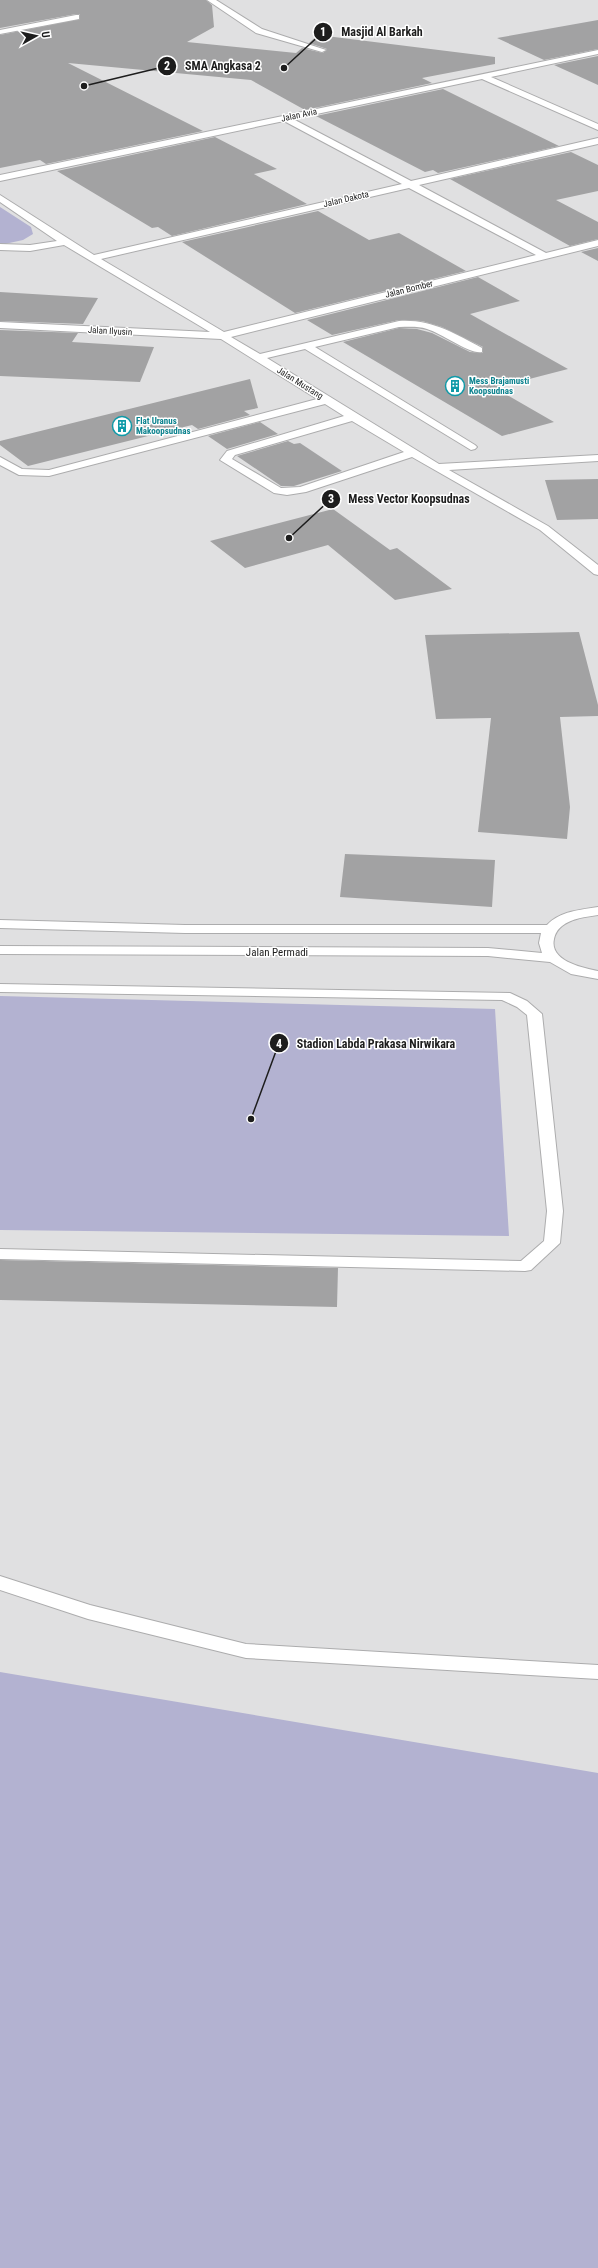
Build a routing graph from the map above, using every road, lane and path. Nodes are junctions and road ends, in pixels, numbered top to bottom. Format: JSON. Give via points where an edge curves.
{"nodes":[{"id":1,"x":211,"y":0,"type":"edge"},
{"id":2,"x":76,"y":18,"type":"dead end"},
{"id":3,"x":0,"y":32,"type":"edge"},
{"id":4,"x":322,"y":50,"type":"dead end"},
{"id":5,"x":598,"y":52,"type":"edge"},
{"id":6,"x":482,"y":76,"type":"junction"},
{"id":7,"x":285,"y":118,"type":"junction"},
{"id":8,"x":598,"y":128,"type":"edge"},
{"id":9,"x":598,"y":141,"type":"edge"},
{"id":10,"x":0,"y":178,"type":"edge"},
{"id":11,"x":409,"y":185,"type":"junction"},
{"id":12,"x":0,"y":198,"type":"edge"},
{"id":13,"x":66,"y":242,"type":"junction"},
{"id":14,"x":598,"y":243,"type":"edge"},
{"id":15,"x":0,"y":247,"type":"edge"},
{"id":16,"x":545,"y":256,"type":"junction"},
{"id":17,"x":94,"y":258,"type":"junction"},
{"id":18,"x":0,"y":325,"type":"edge"},
{"id":19,"x":221,"y":336,"type":"junction"},
{"id":20,"x":307,"y":346,"type":"junction"},
{"id":21,"x":478,"y":350,"type":"dead end"},
{"id":22,"x":258,"y":357,"type":"junction"},
{"id":23,"x":327,"y":400,"type":"junction"},
{"id":24,"x":353,"y":417,"type":"junction"},
{"id":25,"x":471,"y":447,"type":"dead end"},
{"id":26,"x":413,"y":453,"type":"junction"},
{"id":27,"x":598,"y":458,"type":"edge"},
{"id":28,"x":0,"y":460,"type":"edge"},
{"id":29,"x":438,"y":467,"type":"junction"},
{"id":30,"x":598,"y":571,"type":"edge"},
{"id":31,"x":598,"y":910,"type":"edge"},
{"id":32,"x":0,"y":924,"type":"edge"},
{"id":33,"x":549,"y":929,"type":"junction"},
{"id":34,"x":0,"y":950,"type":"edge"},
{"id":35,"x":554,"y":958,"type":"junction"},
{"id":36,"x":598,"y":975,"type":"edge"},
{"id":37,"x":0,"y":988,"type":"edge"},
{"id":38,"x":0,"y":1254,"type":"edge"},
{"id":39,"x":0,"y":1583,"type":"edge"},
{"id":40,"x":598,"y":1672,"type":"edge"}],
"edges":[{"from":1,"to":4,"type":"lane","via":[[259,31]]},
{"from":2,"to":3,"type":"lane"},
{"from":5,"to":6,"type":"lane","name":"Jalan Avia"},
{"from":6,"to":7,"type":"lane","name":"Jalan Avia"},
{"from":6,"to":8,"type":"lane"},
{"from":7,"to":10,"type":"lane","name":"Jalan Avia"},
{"from":7,"to":11,"type":"lane"},
{"from":9,"to":11,"type":"lane","name":"Jalan Dakota"},
{"from":11,"to":16,"type":"lane"},
{"from":11,"to":17,"type":"lane","name":"Jalan Dakota"},
{"from":12,"to":13,"type":"lane","name":"Jalan Mustang"},
{"from":13,"to":15,"type":"lane","via":[[30,248]]},
{"from":13,"to":17,"type":"lane","name":"Jalan Mustang"},
{"from":14,"to":16,"type":"lane","name":"Jalan Bomber"},
{"from":16,"to":19,"type":"lane","name":"Jalan Bomber"},
{"from":17,"to":19,"type":"lane","name":"Jalan Mustang"},
{"from":18,"to":19,"type":"lane","name":"Jalan Ilyusin"},
{"from":19,"to":22,"type":"lane","name":"Jalan Mustang"},
{"from":20,"to":21,"type":"lane","via":[[399,324],[416,323],[431,325]]},
{"from":20,"to":22,"type":"lane"},
{"from":20,"to":25,"type":"lane"},
{"from":22,"to":23,"type":"lane","name":"Jalan Mustang"},
{"from":23,"to":24,"type":"lane","name":"Jalan Mustang"},
{"from":23,"to":28,"type":"lane","via":[[49,473],[19,472]]},
{"from":24,"to":26,"type":"lane","name":"Jalan Mustang"},
{"from":24,"to":26,"type":"lane","via":[[231,453],[226,460],[278,491],[288,492],[302,490]]},
{"from":26,"to":29,"type":"lane","name":"Jalan Mustang"},
{"from":27,"to":29,"type":"lane"},
{"from":29,"to":30,"type":"lane","name":"Jalan Mustang","via":[[544,528]]},
{"from":31,"to":33,"type":"lane","via":[[562,918]]},
{"from":32,"to":33,"type":"lane","name":"Jalan Permadi","via":[[185,929]]},
{"from":33,"to":35,"type":"lane","via":[[545,937],[546,947]]},
{"from":34,"to":35,"type":"lane","name":"Jalan Permadi","via":[[488,952]]},
{"from":35,"to":36,"type":"lane","via":[[569,968]]},
{"from":37,"to":38,"type":"lane","via":[[505,996],[522,1004],[534,1014],[555,1211],[552,1243],[524,1266]]},
{"from":39,"to":40,"type":"lane","via":[[88,1612],[246,1651]]}]}
